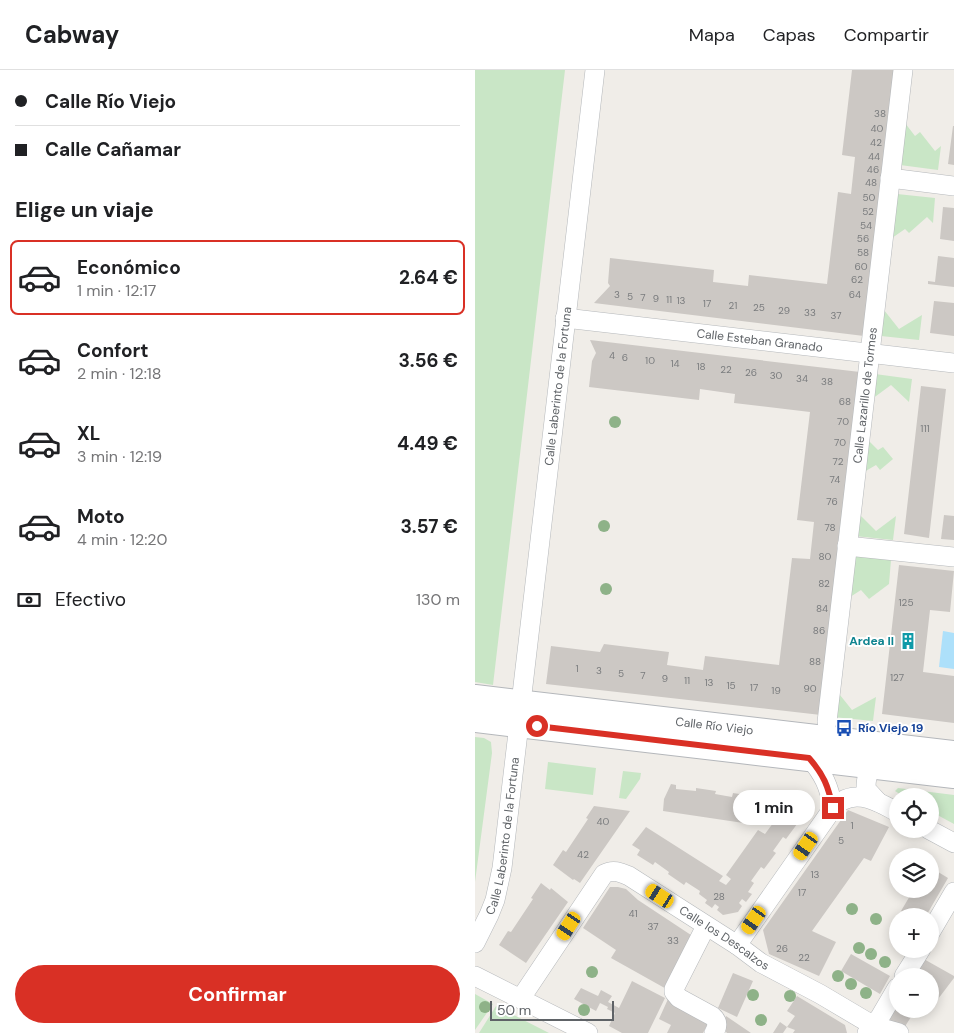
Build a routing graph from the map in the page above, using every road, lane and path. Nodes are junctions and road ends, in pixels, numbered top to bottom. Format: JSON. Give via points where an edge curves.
{"nodes":[{"id":1,"x":595,"y":70,"type":"edge"},
{"id":2,"x":903,"y":70,"type":"edge"},
{"id":3,"x":890,"y":178,"type":"junction"},
{"id":4,"x":954,"y":186,"type":"edge"},
{"id":5,"x":565,"y":318,"type":"junction"},
{"id":6,"x":870,"y":354,"type":"junction"},
{"id":7,"x":954,"y":363,"type":"edge"},
{"id":8,"x":847,"y":546,"type":"junction"},
{"id":9,"x":954,"y":557,"type":"edge"},
{"id":10,"x":475,"y":698,"type":"edge"},
{"id":11,"x":520,"y":714,"type":"junction"},
{"id":12,"x":475,"y":719,"type":"edge"},
{"id":13,"x":827,"y":722,"type":"dead end"},
{"id":14,"x":954,"y":754,"type":"edge"},
{"id":15,"x":809,"y":758,"type":"junction"},
{"id":16,"x":877,"y":765,"type":"junction"},
{"id":17,"x":954,"y":775,"type":"edge"},
{"id":18,"x":878,"y":802,"type":"junction"},
{"id":19,"x":833,"y":808,"type":"junction"},
{"id":20,"x":889,"y":808,"type":"edge"},
{"id":21,"x":939,"y":834,"type":"edge"},
{"id":22,"x":954,"y":842,"type":"edge"},
{"id":23,"x":954,"y":892,"type":"edge"},
{"id":24,"x":939,"y":918,"type":"edge"},
{"id":25,"x":706,"y":926,"type":"junction"},
{"id":26,"x":475,"y":943,"type":"edge"},
{"id":27,"x":737,"y":945,"type":"junction"},
{"id":28,"x":475,"y":976,"type":"edge"},
{"id":29,"x":521,"y":998,"type":"junction"},
{"id":30,"x":889,"y":1001,"type":"edge"},
{"id":31,"x":565,"y":1028,"type":"edge"},
{"id":32,"x":871,"y":1029,"type":"edge"},
{"id":33,"x":588,"y":1033,"type":"edge"},
{"id":34,"x":714,"y":1033,"type":"edge"},
{"id":35,"x":899,"y":1033,"type":"edge"}],
"edges":[{"from":1,"to":5,"type":"street","name":"Calle Laberinto de la Fortuna"},
{"from":2,"to":3,"type":"street","name":"Calle Lazarillo de Tormes"},
{"from":3,"to":4,"type":"street"},
{"from":3,"to":6,"type":"street","name":"Calle Lazarillo de Tormes"},
{"from":5,"to":6,"type":"street","name":"Calle Esteban Granado"},
{"from":5,"to":11,"type":"street","name":"Calle Laberinto de la Fortuna"},
{"from":6,"to":7,"type":"street","name":"Calle Esteban Granado"},
{"from":6,"to":8,"type":"street","name":"Calle Lazarillo de Tormes"},
{"from":8,"to":9,"type":"street"},
{"from":8,"to":13,"type":"street","name":"Calle Lazarillo de Tormes"},
{"from":10,"to":11,"type":"main road","name":"Calle Río Viejo"},
{"from":11,"to":12,"type":"main road","name":"Calle Río Viejo"},
{"from":11,"to":14,"type":"main road","name":"Calle Río Viejo"},
{"from":11,"to":15,"type":"main road","name":"Calle Río Viejo"},
{"from":11,"to":26,"type":"street","name":"Calle Laberinto de la Fortuna","via":[[503,868],[495,900]]},
{"from":15,"to":16,"type":"main road","name":"Calle Río Viejo"},
{"from":15,"to":19,"type":"street","via":[[821,771]]},
{"from":16,"to":17,"type":"main road","name":"Calle Río Viejo"},
{"from":16,"to":18,"type":"street","via":[[870,770],[866,783]]},
{"from":18,"to":19,"type":"street","via":[[851,797]]},
{"from":18,"to":20,"type":"street"},
{"from":19,"to":27,"type":"street"},
{"from":21,"to":22,"type":"street"},
{"from":23,"to":24,"type":"street"},
{"from":25,"to":27,"type":"street","name":"Calle los Descalzos"},
{"from":25,"to":29,"type":"street","name":"Calle los Descalzos","via":[[629,876],[607,872]]},
{"from":25,"to":34,"type":"street","via":[[674,992],[715,1019],[717,1028]]},
{"from":27,"to":32,"type":"street","name":"Calle los Descalzos","via":[[761,963],[820,994]]},
{"from":28,"to":29,"type":"street"},
{"from":29,"to":31,"type":"street"},
{"from":30,"to":32,"type":"street"},
{"from":31,"to":33,"type":"street"},
{"from":32,"to":35,"type":"street","name":"Calle los Descalzos"}]}
